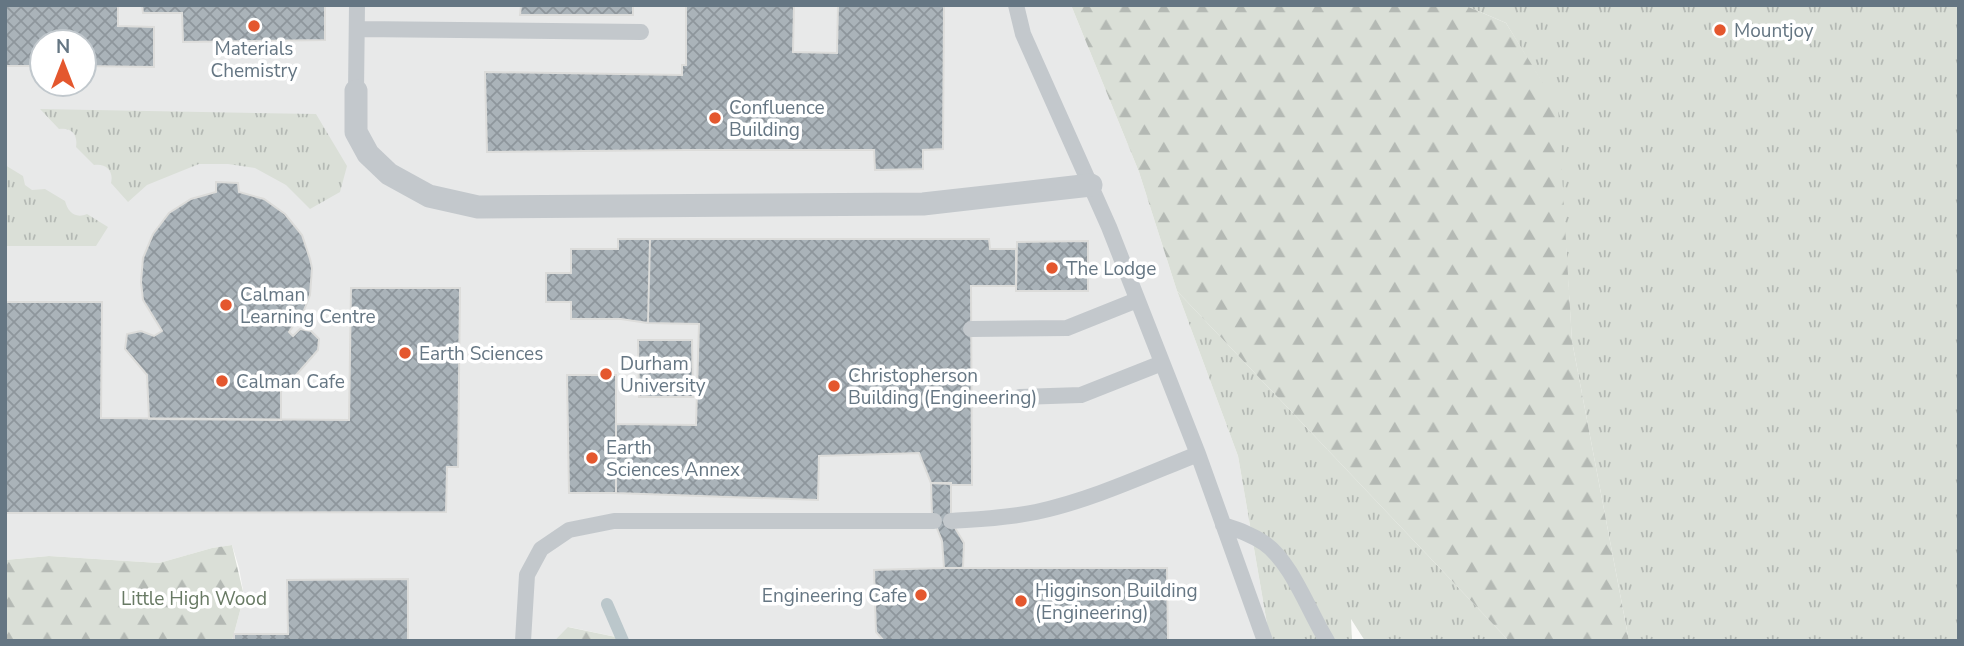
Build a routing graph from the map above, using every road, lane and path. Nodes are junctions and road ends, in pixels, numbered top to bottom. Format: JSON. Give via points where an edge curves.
{"nodes":[{"id":1,"x":357,"y":5,"type":"edge"},
{"id":2,"x":1016,"y":5,"type":"edge"},
{"id":3,"x":357,"y":29,"type":"junction"},
{"id":4,"x":641,"y":32,"type":"dead end"},
{"id":5,"x":356,"y":91,"type":"joint"},
{"id":6,"x":1090,"y":185,"type":"junction"},
{"id":7,"x":1138,"y":300,"type":"junction"},
{"id":8,"x":971,"y":329,"type":"dead end"},
{"id":9,"x":1163,"y":363,"type":"junction"},
{"id":10,"x":1020,"y":397,"type":"dead end"},
{"id":11,"x":1198,"y":454,"type":"junction"},
{"id":12,"x":934,"y":521,"type":"dead end"},
{"id":13,"x":951,"y":521,"type":"dead end"},
{"id":14,"x":1223,"y":525,"type":"junction"},
{"id":15,"x":523,"y":641,"type":"edge"},
{"id":16,"x":1265,"y":641,"type":"edge"},
{"id":17,"x":1326,"y":641,"type":"edge"}],
"edges":[{"from":1,"to":3,"type":"lane"},
{"from":2,"to":6,"type":"lane","via":[[1023,34]]},
{"from":3,"to":4,"type":"lane"},
{"from":3,"to":5,"type":"lane"},
{"from":5,"to":6,"type":"street","via":[[356,132],[368,154],[389,174],[429,196],[478,207],[923,204]]},
{"from":6,"to":7,"type":"lane"},
{"from":7,"to":8,"type":"lane","via":[[1067,328]]},
{"from":7,"to":9,"type":"lane"},
{"from":9,"to":10,"type":"lane","via":[[1081,395]]},
{"from":9,"to":11,"type":"lane"},
{"from":11,"to":13,"type":"lane","via":[[1098,494],[1038,512]]},
{"from":11,"to":14,"type":"lane"},
{"from":12,"to":15,"type":"lane","via":[[614,521],[569,530],[541,549],[527,575]]},
{"from":14,"to":16,"type":"lane"},
{"from":14,"to":17,"type":"lane","via":[[1266,544],[1284,563]]}]}
